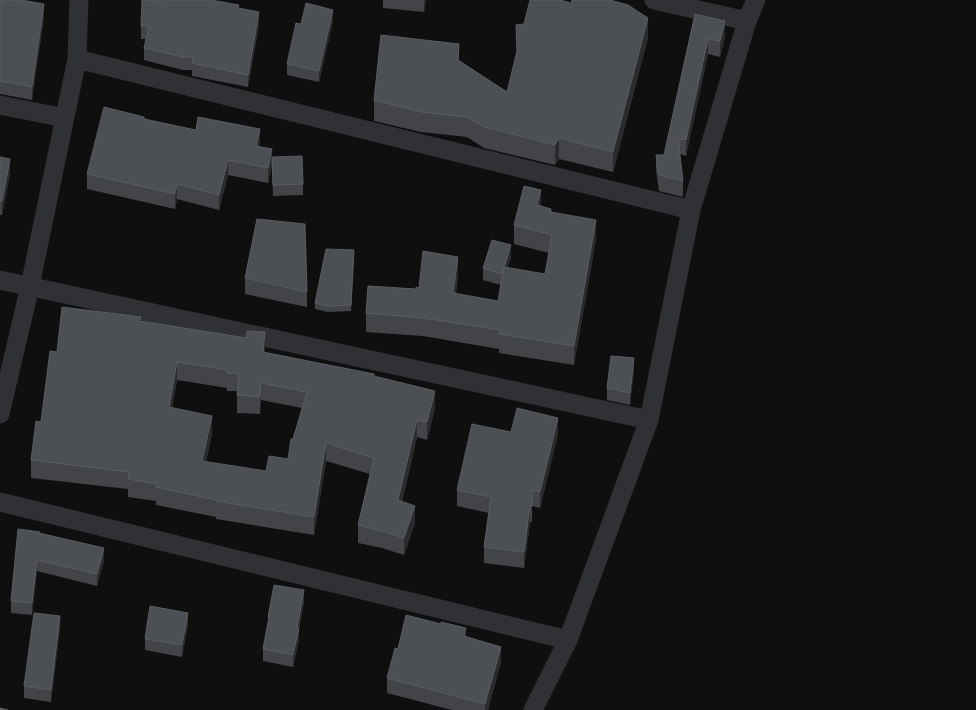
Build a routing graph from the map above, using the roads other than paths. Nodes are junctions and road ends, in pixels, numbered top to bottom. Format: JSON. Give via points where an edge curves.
{"nodes":[{"id":1,"x":79,"y":0,"type":"edge"},
{"id":2,"x":654,"y":0,"type":"edge"},
{"id":3,"x":756,"y":0,"type":"edge"},
{"id":4,"x":747,"y":21,"type":"junction"},
{"id":5,"x":77,"y":59,"type":"junction"},
{"id":6,"x":0,"y":105,"type":"edge"},
{"id":7,"x":65,"y":118,"type":"junction"},
{"id":8,"x":691,"y":210,"type":"junction"},
{"id":9,"x":0,"y":280,"type":"edge"},
{"id":10,"x":30,"y":286,"type":"junction"},
{"id":11,"x":0,"y":414,"type":"edge"},
{"id":12,"x":649,"y":420,"type":"junction"},
{"id":13,"x":0,"y":502,"type":"edge"},
{"id":14,"x":568,"y":640,"type":"junction"},
{"id":15,"x":533,"y":710,"type":"edge"}],
"edges":[{"from":1,"to":5,"type":"street"},
{"from":2,"to":4,"type":"street"},
{"from":3,"to":4,"type":"street"},
{"from":4,"to":8,"type":"street"},
{"from":5,"to":7,"type":"street"},
{"from":5,"to":8,"type":"street"},
{"from":6,"to":7,"type":"street"},
{"from":7,"to":10,"type":"street"},
{"from":8,"to":12,"type":"street"},
{"from":9,"to":10,"type":"street"},
{"from":10,"to":11,"type":"street"},
{"from":10,"to":12,"type":"street"},
{"from":12,"to":14,"type":"street"},
{"from":13,"to":14,"type":"street"},
{"from":14,"to":15,"type":"street"}]}
